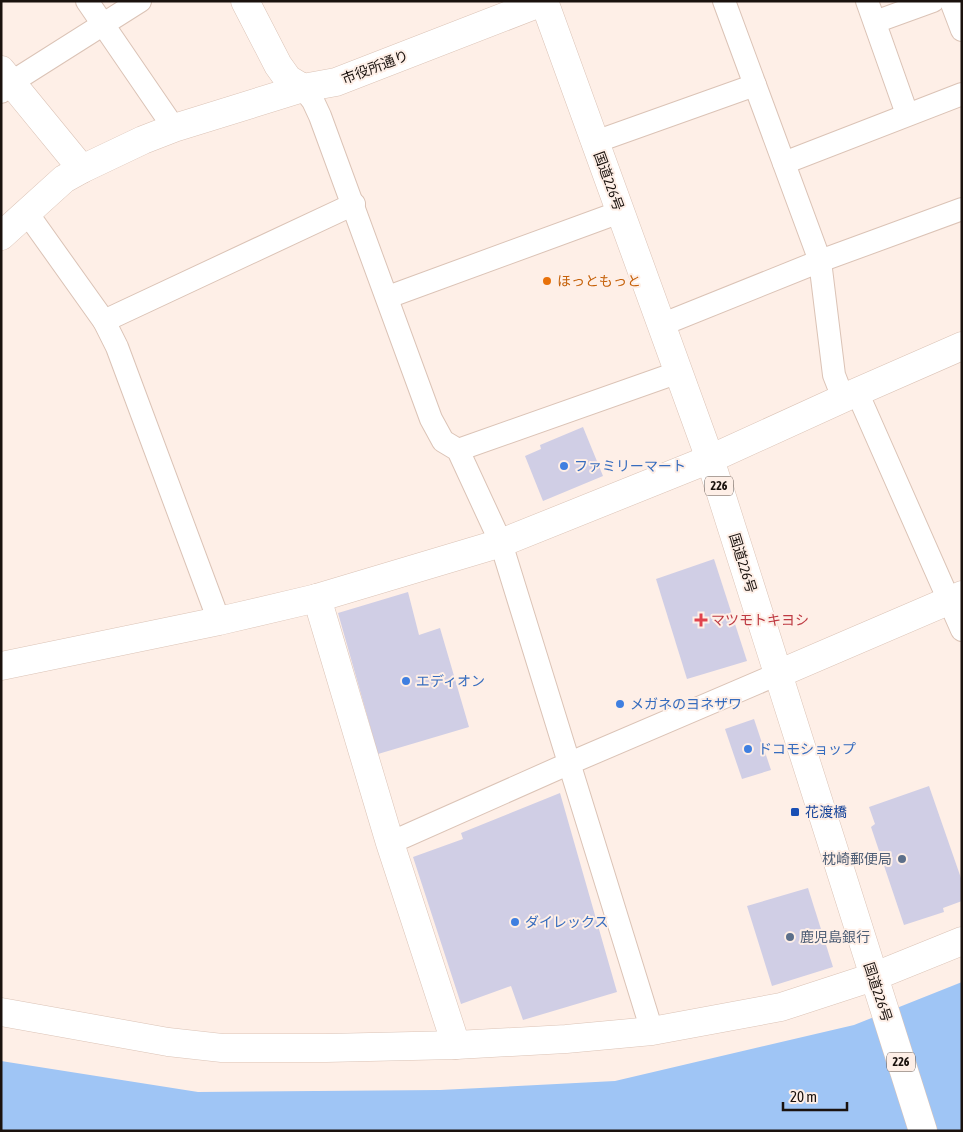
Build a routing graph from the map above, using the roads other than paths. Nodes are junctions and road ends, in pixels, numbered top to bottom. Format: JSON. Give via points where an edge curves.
{"nodes":[{"id":1,"x":87,"y":1,"type":"edge"},
{"id":2,"x":140,"y":1,"type":"edge"},
{"id":3,"x":245,"y":1,"type":"edge"},
{"id":4,"x":544,"y":1,"type":"edge"},
{"id":5,"x":724,"y":1,"type":"edge"},
{"id":6,"x":933,"y":1,"type":"edge"},
{"id":7,"x":951,"y":1,"type":"edge"},
{"id":8,"x":871,"y":12,"type":"edge"},
{"id":9,"x":104,"y":25,"type":"junction"},
{"id":10,"x":962,"y":30,"type":"edge"},
{"id":11,"x":5,"y":81,"type":"edge"},
{"id":12,"x":755,"y":85,"type":"junction"},
{"id":13,"x":303,"y":88,"type":"junction"},
{"id":14,"x":962,"y":94,"type":"edge"},
{"id":15,"x":907,"y":114,"type":"junction"},
{"id":16,"x":174,"y":128,"type":"junction"},
{"id":17,"x":595,"y":142,"type":"junction"},
{"id":18,"x":784,"y":163,"type":"junction"},
{"id":19,"x":82,"y":169,"type":"junction"},
{"id":20,"x":354,"y":204,"type":"junction"},
{"id":21,"x":962,"y":209,"type":"edge"},
{"id":22,"x":27,"y":212,"type":"junction"},
{"id":23,"x":620,"y":212,"type":"junction"},
{"id":24,"x":1,"y":236,"type":"edge"},
{"id":25,"x":820,"y":261,"type":"junction"},
{"id":26,"x":388,"y":297,"type":"junction"},
{"id":27,"x":104,"y":321,"type":"junction"},
{"id":28,"x":662,"y":324,"type":"junction"},
{"id":29,"x":962,"y":346,"type":"edge"},
{"id":30,"x":679,"y":372,"type":"junction"},
{"id":31,"x":850,"y":395,"type":"junction"},
{"id":32,"x":458,"y":450,"type":"junction"},
{"id":33,"x":710,"y":459,"type":"junction"},
{"id":34,"x":501,"y":543,"type":"junction"},
{"id":35,"x":317,"y":598,"type":"junction"},
{"id":36,"x":956,"y":598,"type":"edge"},
{"id":37,"x":218,"y":621,"type":"junction"},
{"id":38,"x":962,"y":630,"type":"edge"},
{"id":39,"x":1,"y":666,"type":"edge"},
{"id":40,"x":778,"y":674,"type":"junction"},
{"id":41,"x":570,"y":763,"type":"junction"},
{"id":42,"x":390,"y":843,"type":"junction"},
{"id":43,"x":962,"y":941,"type":"edge"},
{"id":44,"x":876,"y":985,"type":"junction"},
{"id":45,"x":1,"y":1012,"type":"edge"},
{"id":46,"x":652,"y":1031,"type":"junction"},
{"id":47,"x":456,"y":1045,"type":"junction"},
{"id":48,"x":923,"y":1131,"type":"edge"}],
"edges":[{"from":1,"to":9,"type":"street"},
{"from":2,"to":9,"type":"street"},
{"from":3,"to":13,"type":"main road","via":[[278,65],[288,79]]},
{"from":4,"to":13,"type":"main road","name":"市役所通り","via":[[336,82]]},
{"from":4,"to":17,"type":"main road","name":"国道226号","number":"226"},
{"from":5,"to":12,"type":"street"},
{"from":6,"to":8,"type":"street"},
{"from":7,"to":10,"type":"street"},
{"from":8,"to":15,"type":"street"},
{"from":9,"to":11,"type":"street"},
{"from":9,"to":16,"type":"street"},
{"from":11,"to":19,"type":"main road"},
{"from":12,"to":17,"type":"street"},
{"from":12,"to":18,"type":"street"},
{"from":13,"to":16,"type":"main road","name":"市役所通り"},
{"from":13,"to":20,"type":"street","via":[[320,116]]},
{"from":14,"to":15,"type":"street"},
{"from":15,"to":18,"type":"street"},
{"from":16,"to":19,"type":"main road","name":"市役所通り"},
{"from":17,"to":23,"type":"main road","name":"国道226号","number":"226"},
{"from":18,"to":25,"type":"street"},
{"from":19,"to":22,"type":"main road","name":"市役所通り"},
{"from":20,"to":26,"type":"street"},
{"from":20,"to":27,"type":"street"},
{"from":21,"to":25,"type":"street"},
{"from":22,"to":24,"type":"main road","name":"市役所通り"},
{"from":22,"to":27,"type":"street"},
{"from":23,"to":26,"type":"street"},
{"from":23,"to":28,"type":"main road","name":"国道226号","number":"226"},
{"from":25,"to":28,"type":"street"},
{"from":25,"to":31,"type":"street","via":[[834,375]]},
{"from":26,"to":32,"type":"street","via":[[431,419],[444,441]]},
{"from":27,"to":37,"type":"street","via":[[117,347]]},
{"from":28,"to":30,"type":"main road","name":"国道226号","number":"226"},
{"from":29,"to":31,"type":"main road"},
{"from":30,"to":32,"type":"street"},
{"from":30,"to":33,"type":"main road","name":"国道226号","number":"226"},
{"from":31,"to":33,"type":"main road"},
{"from":31,"to":36,"type":"street"},
{"from":32,"to":34,"type":"street"},
{"from":33,"to":34,"type":"main road"},
{"from":33,"to":40,"type":"main road","name":"国道226号","number":"226"},
{"from":34,"to":35,"type":"main road"},
{"from":34,"to":41,"type":"street"},
{"from":35,"to":37,"type":"main road"},
{"from":35,"to":42,"type":"main road"},
{"from":36,"to":38,"type":"street"},
{"from":36,"to":40,"type":"main road"},
{"from":37,"to":39,"type":"main road"},
{"from":40,"to":41,"type":"street"},
{"from":40,"to":44,"type":"main road","name":"国道226号","number":"226"},
{"from":41,"to":42,"type":"street"},
{"from":41,"to":46,"type":"street"},
{"from":42,"to":47,"type":"main road"},
{"from":43,"to":44,"type":"main road"},
{"from":44,"to":46,"type":"main road"},
{"from":44,"to":48,"type":"main road","name":"国道226号","number":"226"},
{"from":45,"to":47,"type":"main road","via":[[168,1042],[222,1048]]},
{"from":46,"to":47,"type":"main road"}]}
